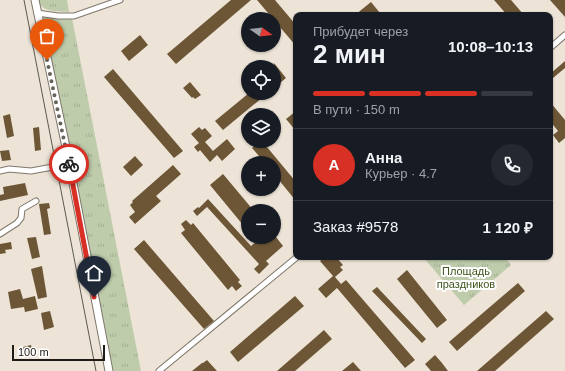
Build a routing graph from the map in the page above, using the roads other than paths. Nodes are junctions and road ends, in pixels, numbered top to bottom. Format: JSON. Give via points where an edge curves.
{"nodes":[{"id":1,"x":35,"y":0,"type":"edge"},
{"id":2,"x":120,"y":0,"type":"edge"},
{"id":3,"x":37,"y":13,"type":"junction"},
{"id":4,"x":565,"y":35,"type":"edge"},
{"id":5,"x":553,"y":45,"type":"edge"},
{"id":6,"x":69,"y":164,"type":"junction"},
{"id":7,"x":0,"y":171,"type":"edge"},
{"id":8,"x":36,"y":201,"type":"dead end"},
{"id":9,"x":0,"y":234,"type":"edge"},
{"id":10,"x":293,"y":260,"type":"edge"},
{"id":11,"x":109,"y":371,"type":"edge"},
{"id":12,"x":159,"y":371,"type":"edge"}],
"edges":[{"from":1,"to":3,"type":"street"},
{"from":2,"to":3,"type":"street","via":[[74,16]]},
{"from":3,"to":6,"type":"street"},
{"from":4,"to":5,"type":"street"},
{"from":6,"to":7,"type":"street","via":[[31,171]]},
{"from":6,"to":11,"type":"street"},
{"from":8,"to":9,"type":"street","via":[[22,209],[21,218],[17,223]]},
{"from":10,"to":12,"type":"street"}]}
